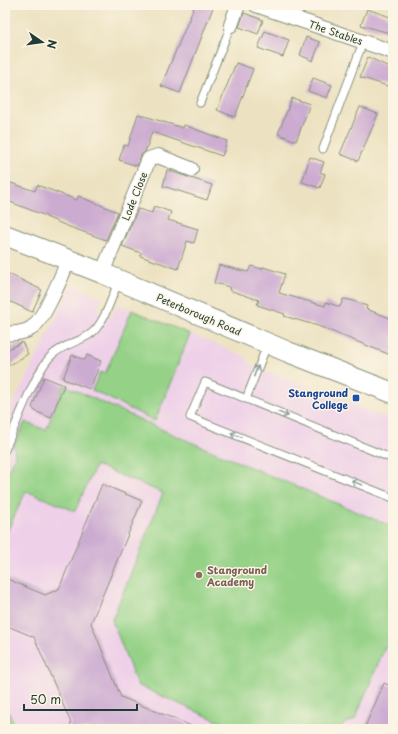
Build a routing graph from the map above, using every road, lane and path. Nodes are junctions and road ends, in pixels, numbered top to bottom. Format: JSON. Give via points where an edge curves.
{"nodes":[{"id":1,"x":238,"y":5,"type":"edge"},
{"id":2,"x":256,"y":5,"type":"edge"},
{"id":3,"x":231,"y":25,"type":"joint"},
{"id":4,"x":363,"y":42,"type":"junction"},
{"id":5,"x":393,"y":52,"type":"edge"},
{"id":6,"x":200,"y":103,"type":"dead end"},
{"id":7,"x":323,"y":149,"type":"dead end"},
{"id":8,"x":191,"y":169,"type":"dead end"},
{"id":9,"x":5,"y":235,"type":"edge"},
{"id":10,"x":68,"y":261,"type":"junction"},
{"id":11,"x":111,"y":277,"type":"junction"},
{"id":12,"x":5,"y":334,"type":"edge"},
{"id":13,"x":267,"y":343,"type":"junction"},
{"id":14,"x":392,"y":390,"type":"edge"},
{"id":15,"x":246,"y":399,"type":"junction"},
{"id":16,"x":5,"y":450,"type":"edge"},
{"id":17,"x":393,"y":459,"type":"edge"},
{"id":18,"x":393,"y":498,"type":"edge"}],
"edges":[{"from":1,"to":3,"type":"street"},
{"from":2,"to":4,"type":"street","name":"The Stables"},
{"from":3,"to":6,"type":"lane"},
{"from":4,"to":5,"type":"street","name":"The Stables"},
{"from":4,"to":7,"type":"lane"},
{"from":8,"to":11,"type":"street","name":"Lode Close","via":[[158,156],[149,159]]},
{"from":9,"to":10,"type":"main road","name":"Peterborough Road"},
{"from":10,"to":11,"type":"main road","name":"Peterborough Road"},
{"from":10,"to":12,"type":"street","via":[[43,315],[30,329]]},
{"from":11,"to":13,"type":"main road","name":"Peterborough Road"},
{"from":11,"to":16,"type":"lane","via":[[100,325],[90,335],[62,347],[50,356]]},
{"from":13,"to":14,"type":"main road","name":"Peterborough Road"},
{"from":15,"to":13,"type":"lane","one_way":true},
{"from":15,"to":17,"type":"lane","one_way":true},
{"from":18,"to":15,"type":"lane","one_way":true,"via":[[190,417],[205,382]]}]}
